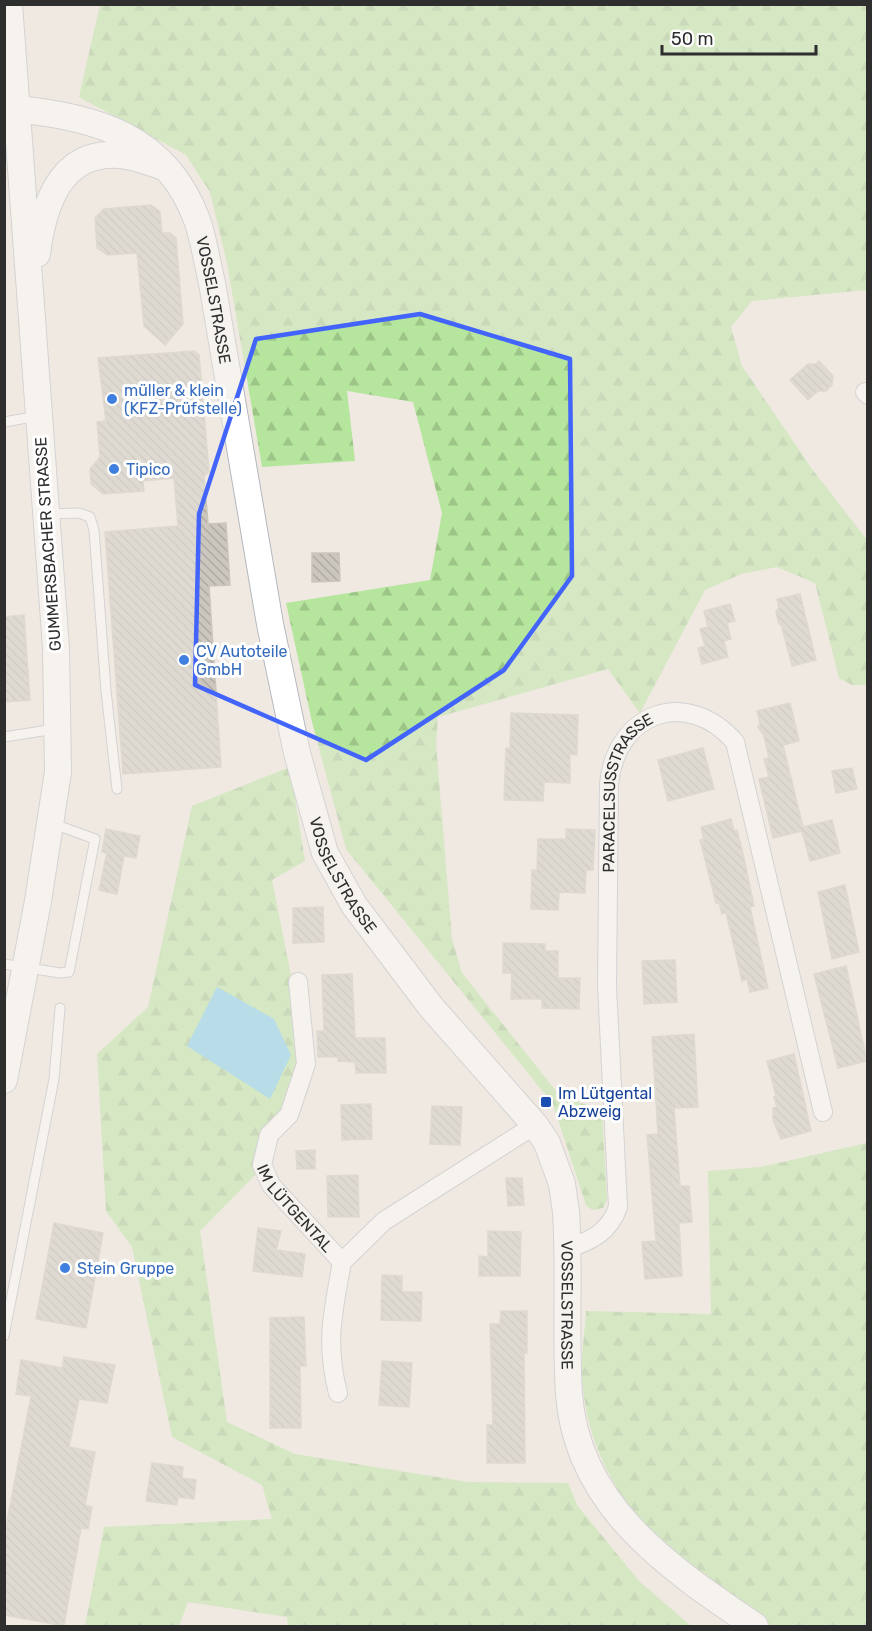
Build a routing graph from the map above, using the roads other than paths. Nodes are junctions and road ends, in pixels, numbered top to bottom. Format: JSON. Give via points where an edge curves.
{"nodes":[{"id":1,"x":9,"y":4,"type":"edge"},
{"id":2,"x":9,"y":56,"type":"edge"},
{"id":3,"x":16,"y":109,"type":"junction"},
{"id":4,"x":164,"y":167,"type":"junction"},
{"id":5,"x":31,"y":302,"type":"junction"},
{"id":6,"x":38,"y":416,"type":"junction"},
{"id":7,"x":4,"y":422,"type":"edge"},
{"id":8,"x":45,"y":514,"type":"junction"},
{"id":9,"x":59,"y":728,"type":"junction"},
{"id":10,"x":4,"y":737,"type":"edge"},
{"id":11,"x":117,"y":789,"type":"dead end"},
{"id":12,"x":51,"y":823,"type":"junction"},
{"id":13,"x":15,"y":966,"type":"edge"},
{"id":14,"x":298,"y":982,"type":"dead end"},
{"id":15,"x":60,"y":1008,"type":"dead end"},
{"id":16,"x":4,"y":1080,"type":"edge"},
{"id":17,"x":823,"y":1112,"type":"dead end"},
{"id":18,"x":535,"y":1125,"type":"junction"},
{"id":19,"x":568,"y":1248,"type":"junction"},
{"id":20,"x":342,"y":1262,"type":"junction"},
{"id":21,"x":4,"y":1336,"type":"edge"},
{"id":22,"x":338,"y":1393,"type":"dead end"},
{"id":23,"x":755,"y":1626,"type":"edge"}],
"edges":[{"from":1,"to":2,"type":"street","name":"GUMMERSBACHER STRASSE"},
{"from":2,"to":3,"type":"street","name":"GUMMERSBACHER STRASSE"},
{"from":3,"to":4,"type":"street","name":"VOSSELSTRASSE","via":[[62,114],[108,128],[148,149]]},
{"from":3,"to":5,"type":"street","name":"GUMMERSBACHER STRASSE"},
{"from":4,"to":5,"type":"street","via":[[121,155],[95,156],[58,182],[46,206]]},
{"from":4,"to":18,"type":"street","name":"VOSSELSTRASSE","via":[[189,202],[202,236],[270,624],[297,753],[325,853],[354,905],[431,1007]]},
{"from":5,"to":6,"type":"street","name":"GUMMERSBACHER STRASSE"},
{"from":6,"to":7,"type":"lane"},
{"from":6,"to":8,"type":"street","name":"GUMMERSBACHER STRASSE"},
{"from":8,"to":9,"type":"street","name":"GUMMERSBACHER STRASSE"},
{"from":8,"to":11,"type":"lane","via":[[79,513],[90,517],[94,530]]},
{"from":9,"to":10,"type":"lane"},
{"from":9,"to":12,"type":"street","name":"GUMMERSBACHER STRASSE"},
{"from":12,"to":13,"type":"street","name":"GUMMERSBACHER STRASSE"},
{"from":12,"to":13,"type":"lane","via":[[95,839],[69,972]]},
{"from":13,"to":16,"type":"street","name":"GUMMERSBACHER STRASSE"},
{"from":14,"to":20,"type":"street","name":"IM LÜTGENTAL","via":[[306,1064],[289,1115],[269,1135],[262,1165],[271,1185]]},
{"from":15,"to":21,"type":"lane","via":[[54,1079]]},
{"from":17,"to":19,"type":"street","name":"PARACELSUSSTRASSE","via":[[735,742],[711,721],[695,714],[660,714],[630,731],[615,752],[609,784],[607,987],[618,1207],[613,1222],[601,1233],[587,1243]]},
{"from":18,"to":19,"type":"street","name":"VOSSELSTRASSE","via":[[547,1143],[562,1184]]},
{"from":18,"to":20,"type":"street","name":"IM LÜTGENTAL","via":[[384,1221]]},
{"from":19,"to":23,"type":"street","name":"VOSSELSTRASSE","via":[[569,1395],[588,1464],[607,1499],[632,1532],[660,1558]]},
{"from":20,"to":22,"type":"street","name":"IM LÜTGENTAL","via":[[332,1318],[330,1363]]}]}
